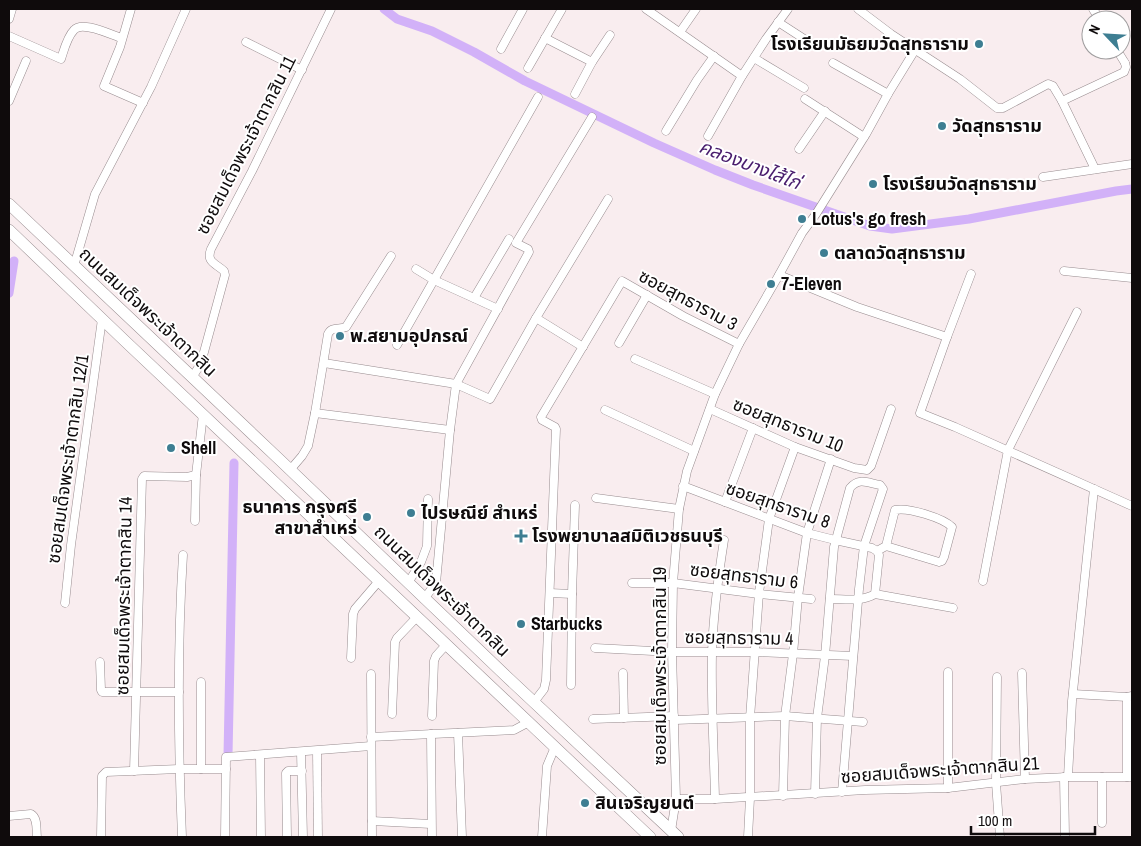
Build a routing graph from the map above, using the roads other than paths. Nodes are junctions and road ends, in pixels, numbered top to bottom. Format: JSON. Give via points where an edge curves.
{"nodes":[{"id":1,"x":12,"y":9,"type":"edge"},
{"id":2,"x":131,"y":9,"type":"edge"},
{"id":3,"x":186,"y":9,"type":"edge"},
{"id":4,"x":331,"y":9,"type":"edge"},
{"id":5,"x":523,"y":9,"type":"edge"},
{"id":6,"x":562,"y":9,"type":"edge"},
{"id":7,"x":646,"y":9,"type":"edge"},
{"id":8,"x":696,"y":9,"type":"edge"},
{"id":9,"x":788,"y":9,"type":"edge"},
{"id":10,"x":858,"y":9,"type":"edge"},
{"id":11,"x":9,"y":19,"type":"edge"},
{"id":12,"x":778,"y":22,"type":"junction"},
{"id":13,"x":680,"y":32,"type":"junction"},
{"id":14,"x":610,"y":35,"type":"dead end"},
{"id":15,"x":9,"y":36,"type":"edge"},
{"id":16,"x":122,"y":38,"type":"junction"},
{"id":17,"x":545,"y":38,"type":"junction"},
{"id":18,"x":246,"y":42,"type":"dead end"},
{"id":19,"x":812,"y":44,"type":"dead end"},
{"id":20,"x":501,"y":49,"type":"dead end"},
{"id":21,"x":915,"y":50,"type":"junction"},
{"id":22,"x":714,"y":56,"type":"junction"},
{"id":23,"x":754,"y":58,"type":"junction"},
{"id":24,"x":26,"y":61,"type":"dead end"},
{"id":25,"x":592,"y":62,"type":"junction"},
{"id":26,"x":1129,"y":62,"type":"edge"},
{"id":27,"x":833,"y":63,"type":"dead end"},
{"id":28,"x":528,"y":68,"type":"dead end"},
{"id":29,"x":302,"y":70,"type":"junction"},
{"id":30,"x":742,"y":76,"type":"junction"},
{"id":31,"x":804,"y":88,"type":"dead end"},
{"id":32,"x":575,"y":94,"type":"dead end"},
{"id":33,"x":888,"y":94,"type":"junction"},
{"id":34,"x":538,"y":97,"type":"dead end"},
{"id":35,"x":805,"y":98,"type":"dead end"},
{"id":36,"x":9,"y":101,"type":"edge"},
{"id":37,"x":1062,"y":101,"type":"junction"},
{"id":38,"x":143,"y":102,"type":"junction"},
{"id":39,"x":825,"y":111,"type":"junction"},
{"id":40,"x":592,"y":117,"type":"dead end"},
{"id":41,"x":666,"y":131,"type":"dead end"},
{"id":42,"x":708,"y":136,"type":"dead end"},
{"id":43,"x":864,"y":137,"type":"junction"},
{"id":44,"x":799,"y":149,"type":"dead end"},
{"id":45,"x":1132,"y":164,"type":"edge"},
{"id":46,"x":1095,"y":169,"type":"junction"},
{"id":47,"x":1043,"y":177,"type":"dead end"},
{"id":48,"x":608,"y":199,"type":"dead end"},
{"id":49,"x":9,"y":204,"type":"edge"},
{"id":50,"x":9,"y":230,"type":"edge"},
{"id":51,"x":509,"y":239,"type":"dead end"},
{"id":52,"x":391,"y":256,"type":"dead end"},
{"id":53,"x":74,"y":266,"type":"junction"},
{"id":54,"x":416,"y":269,"type":"dead end"},
{"id":55,"x":1064,"y":271,"type":"dead end"},
{"id":56,"x":971,"y":274,"type":"dead end"},
{"id":57,"x":780,"y":275,"type":"junction"},
{"id":58,"x":1132,"y":278,"type":"edge"},
{"id":59,"x":434,"y":280,"type":"junction"},
{"id":60,"x":646,"y":295,"type":"junction"},
{"id":61,"x":474,"y":298,"type":"junction"},
{"id":62,"x":498,"y":309,"type":"junction"},
{"id":63,"x":1077,"y":312,"type":"dead end"},
{"id":64,"x":536,"y":318,"type":"junction"},
{"id":65,"x":102,"y":319,"type":"junction"},
{"id":66,"x":947,"y":337,"type":"junction"},
{"id":67,"x":619,"y":343,"type":"dead end"},
{"id":68,"x":739,"y":344,"type":"junction"},
{"id":69,"x":397,"y":346,"type":"dead end"},
{"id":70,"x":583,"y":347,"type":"junction"},
{"id":71,"x":635,"y":359,"type":"dead end"},
{"id":72,"x":324,"y":363,"type":"junction"},
{"id":73,"x":192,"y":378,"type":"junction"},
{"id":74,"x":456,"y":384,"type":"junction"},
{"id":75,"x":715,"y":394,"type":"junction"},
{"id":76,"x":891,"y":408,"type":"dead end"},
{"id":77,"x":710,"y":409,"type":"junction"},
{"id":78,"x":604,"y":410,"type":"dead end"},
{"id":79,"x":315,"y":413,"type":"junction"},
{"id":80,"x":203,"y":414,"type":"junction"},
{"id":81,"x":753,"y":428,"type":"junction"},
{"id":82,"x":450,"y":430,"type":"junction"},
{"id":83,"x":795,"y":447,"type":"junction"},
{"id":84,"x":1008,"y":450,"type":"junction"},
{"id":85,"x":694,"y":451,"type":"junction"},
{"id":86,"x":831,"y":459,"type":"junction"},
{"id":87,"x":290,"y":470,"type":"junction"},
{"id":88,"x":196,"y":475,"type":"junction"},
{"id":89,"x":684,"y":486,"type":"junction"},
{"id":90,"x":1094,"y":489,"type":"junction"},
{"id":91,"x":596,"y":498,"type":"dead end"},
{"id":92,"x":428,"y":499,"type":"dead end"},
{"id":93,"x":724,"y":502,"type":"junction"},
{"id":94,"x":575,"y":505,"type":"dead end"},
{"id":95,"x":1132,"y":506,"type":"edge"},
{"id":96,"x":679,"y":509,"type":"junction"},
{"id":97,"x":769,"y":519,"type":"junction"},
{"id":98,"x":195,"y":521,"type":"dead end"},
{"id":99,"x":807,"y":533,"type":"junction"},
{"id":100,"x":724,"y":540,"type":"dead end"},
{"id":101,"x":835,"y":540,"type":"junction"},
{"id":102,"x":864,"y":546,"type":"junction"},
{"id":103,"x":886,"y":546,"type":"junction"},
{"id":104,"x":877,"y":551,"type":"junction"},
{"id":105,"x":183,"y":555,"type":"dead end"},
{"id":106,"x":379,"y":581,"type":"junction"},
{"id":107,"x":983,"y":581,"type":"dead end"},
{"id":108,"x":673,"y":582,"type":"junction"},
{"id":109,"x":632,"y":583,"type":"dead end"},
{"id":110,"x":410,"y":585,"type":"junction"},
{"id":111,"x":716,"y":588,"type":"junction"},
{"id":112,"x":550,"y":594,"type":"junction"},
{"id":113,"x":572,"y":594,"type":"junction"},
{"id":114,"x":759,"y":594,"type":"junction"},
{"id":115,"x":875,"y":594,"type":"junction"},
{"id":116,"x":798,"y":598,"type":"junction"},
{"id":117,"x":424,"y":599,"type":"junction"},
{"id":118,"x":811,"y":599,"type":"dead end"},
{"id":119,"x":830,"y":599,"type":"junction"},
{"id":120,"x":858,"y":600,"type":"junction"},
{"id":121,"x":400,"y":601,"type":"junction"},
{"id":122,"x":65,"y":604,"type":"dead end"},
{"id":123,"x":953,"y":608,"type":"dead end"},
{"id":124,"x":435,"y":609,"type":"junction"},
{"id":125,"x":420,"y":620,"type":"junction"},
{"id":126,"x":446,"y":645,"type":"junction"},
{"id":127,"x":595,"y":648,"type":"dead end"},
{"id":128,"x":672,"y":652,"type":"junction"},
{"id":129,"x":712,"y":652,"type":"junction"},
{"id":130,"x":754,"y":652,"type":"junction"},
{"id":131,"x":793,"y":654,"type":"junction"},
{"id":132,"x":825,"y":656,"type":"junction"},
{"id":133,"x":853,"y":656,"type":"junction"},
{"id":134,"x":351,"y":658,"type":"dead end"},
{"id":135,"x":100,"y":662,"type":"dead end"},
{"id":136,"x":948,"y":672,"type":"dead end"},
{"id":137,"x":623,"y":673,"type":"dead end"},
{"id":138,"x":1022,"y":673,"type":"dead end"},
{"id":139,"x":370,"y":674,"type":"dead end"},
{"id":140,"x":997,"y":677,"type":"dead end"},
{"id":141,"x":201,"y":682,"type":"dead end"},
{"id":142,"x":571,"y":684,"type":"dead end"},
{"id":143,"x":136,"y":692,"type":"junction"},
{"id":144,"x":179,"y":692,"type":"junction"},
{"id":145,"x":1073,"y":694,"type":"junction"},
{"id":146,"x":1130,"y":696,"type":"edge"},
{"id":147,"x":534,"y":702,"type":"junction"},
{"id":148,"x":392,"y":714,"type":"dead end"},
{"id":149,"x":432,"y":716,"type":"dead end"},
{"id":150,"x":785,"y":716,"type":"junction"},
{"id":151,"x":624,"y":718,"type":"junction"},
{"id":152,"x":675,"y":718,"type":"junction"},
{"id":153,"x":750,"y":718,"type":"junction"},
{"id":154,"x":817,"y":718,"type":"junction"},
{"id":155,"x":593,"y":719,"type":"dead end"},
{"id":156,"x":712,"y":719,"type":"junction"},
{"id":157,"x":529,"y":722,"type":"junction"},
{"id":158,"x":847,"y":722,"type":"junction"},
{"id":159,"x":863,"y":722,"type":"dead end"},
{"id":160,"x":458,"y":733,"type":"junction"},
{"id":161,"x":431,"y":734,"type":"junction"},
{"id":162,"x":371,"y":737,"type":"junction"},
{"id":163,"x":371,"y":746,"type":"junction"},
{"id":164,"x":555,"y":747,"type":"junction"},
{"id":165,"x":317,"y":751,"type":"junction"},
{"id":166,"x":301,"y":752,"type":"junction"},
{"id":167,"x":260,"y":755,"type":"junction"},
{"id":168,"x":179,"y":769,"type":"junction"},
{"id":169,"x":201,"y":769,"type":"junction"},
{"id":170,"x":226,"y":769,"type":"junction"},
{"id":171,"x":134,"y":771,"type":"junction"},
{"id":172,"x":302,"y":771,"type":"junction"},
{"id":173,"x":1066,"y":777,"type":"junction"},
{"id":174,"x":1102,"y":777,"type":"junction"},
{"id":175,"x":1130,"y":777,"type":"edge"},
{"id":176,"x":1025,"y":779,"type":"junction"},
{"id":177,"x":996,"y":782,"type":"junction"},
{"id":178,"x":948,"y":788,"type":"junction"},
{"id":179,"x":842,"y":792,"type":"junction"},
{"id":180,"x":815,"y":794,"type":"junction"},
{"id":181,"x":783,"y":796,"type":"junction"},
{"id":182,"x":750,"y":798,"type":"junction"},
{"id":183,"x":676,"y":799,"type":"junction"},
{"id":184,"x":715,"y":799,"type":"junction"},
{"id":185,"x":9,"y":816,"type":"edge"},
{"id":186,"x":372,"y":820,"type":"junction"},
{"id":187,"x":1102,"y":823,"type":"dead end"},
{"id":188,"x":432,"y":824,"type":"junction"},
{"id":189,"x":675,"y":834,"type":"edge"},
{"id":190,"x":37,"y":837,"type":"edge"},
{"id":191,"x":101,"y":837,"type":"edge"},
{"id":192,"x":182,"y":837,"type":"edge"},
{"id":193,"x":225,"y":837,"type":"edge"},
{"id":194,"x":261,"y":837,"type":"edge"},
{"id":195,"x":287,"y":837,"type":"edge"},
{"id":196,"x":303,"y":837,"type":"edge"},
{"id":197,"x":318,"y":837,"type":"edge"},
{"id":198,"x":372,"y":837,"type":"edge"},
{"id":199,"x":432,"y":837,"type":"edge"},
{"id":200,"x":462,"y":837,"type":"edge"},
{"id":201,"x":542,"y":837,"type":"edge"},
{"id":202,"x":650,"y":837,"type":"edge"},
{"id":203,"x":748,"y":837,"type":"edge"},
{"id":204,"x":1000,"y":837,"type":"edge"},
{"id":205,"x":1065,"y":837,"type":"edge"}],
"edges":[{"from":1,"to":11,"type":"street"},
{"from":2,"to":16,"type":"street"},
{"from":3,"to":38,"type":"street"},
{"from":4,"to":29,"type":"street","name":"ซอยสมเด็จพระเจ้าตากสิน 11"},
{"from":5,"to":20,"type":"street"},
{"from":6,"to":17,"type":"street"},
{"from":7,"to":13,"type":"street"},
{"from":8,"to":13,"type":"street"},
{"from":9,"to":12,"type":"street"},
{"from":10,"to":21,"type":"street"},
{"from":12,"to":19,"type":"street"},
{"from":12,"to":23,"type":"street"},
{"from":13,"to":22,"type":"street"},
{"from":14,"to":25,"type":"street"},
{"from":15,"to":16,"type":"street","via":[[60,59],[75,28],[80,26]]},
{"from":16,"to":38,"type":"street","via":[[104,86]]},
{"from":17,"to":25,"type":"street"},
{"from":17,"to":28,"type":"street"},
{"from":18,"to":29,"type":"street"},
{"from":21,"to":33,"type":"street","name":"ซอยสมเด็จพระเจ้าตากสิน 19"},
{"from":21,"to":37,"type":"street","via":[[997,108],[1048,84]]},
{"from":22,"to":30,"type":"street"},
{"from":22,"to":41,"type":"street"},
{"from":23,"to":30,"type":"street"},
{"from":23,"to":31,"type":"street"},
{"from":24,"to":36,"type":"street"},
{"from":25,"to":32,"type":"street"},
{"from":26,"to":37,"type":"street","via":[[1124,72]]},
{"from":27,"to":33,"type":"street"},
{"from":29,"to":73,"type":"street","name":"ซอยสมเด็จพระเจ้าตากสิน 11","via":[[211,249],[210,260],[225,275],[201,363]]},
{"from":30,"to":42,"type":"street"},
{"from":33,"to":43,"type":"street","name":"ซอยสมเด็จพระเจ้าตากสิน 19"},
{"from":34,"to":59,"type":"street"},
{"from":35,"to":39,"type":"street"},
{"from":37,"to":46,"type":"street"},
{"from":38,"to":53,"type":"street","via":[[96,194]]},
{"from":39,"to":43,"type":"street"},
{"from":39,"to":44,"type":"street"},
{"from":40,"to":62,"type":"street","via":[[516,242],[529,252]]},
{"from":43,"to":57,"type":"street","name":"ซอยสมเด็จพระเจ้าตากสิน 19","via":[[802,233]]},
{"from":45,"to":46,"type":"street"},
{"from":46,"to":47,"type":"street"},
{"from":48,"to":64,"type":"street"},
{"from":49,"to":53,"type":"main road","name":"ถนนสมเด็จพระเจ้าตากสิน"},
{"from":50,"to":65,"type":"main road","name":"ถนนสมเด็จพระเจ้าตากสิน"},
{"from":51,"to":61,"type":"street"},
{"from":52,"to":72,"type":"street","via":[[346,327],[335,328],[328,334]]},
{"from":53,"to":73,"type":"main road","name":"ถนนสมเด็จพระเจ้าตากสิน"},
{"from":54,"to":59,"type":"street"},
{"from":55,"to":58,"type":"street"},
{"from":56,"to":66,"type":"street"},
{"from":57,"to":66,"type":"street","via":[[857,307]]},
{"from":57,"to":68,"type":"street","name":"ซอยสมเด็จพระเจ้าตากสิน 19"},
{"from":59,"to":61,"type":"street"},
{"from":59,"to":69,"type":"street"},
{"from":60,"to":67,"type":"street"},
{"from":60,"to":68,"type":"street","name":"ซอยสุทธาราม 3"},
{"from":60,"to":70,"type":"street","name":"ซอยสุทธาราม 3","via":[[622,281]]},
{"from":61,"to":62,"type":"street"},
{"from":62,"to":74,"type":"street"},
{"from":63,"to":84,"type":"street"},
{"from":64,"to":70,"type":"street"},
{"from":64,"to":74,"type":"street","via":[[490,399]]},
{"from":65,"to":80,"type":"main road","name":"ถนนสมเด็จพระเจ้าตากสิน"},
{"from":65,"to":122,"type":"street","name":"ซอยสมเด็จพระเจ้าตากสิน 12/1"},
{"from":66,"to":84,"type":"street","via":[[920,413]]},
{"from":68,"to":75,"type":"street","name":"ซอยสมเด็จพระเจ้าตากสิน 19"},
{"from":70,"to":112,"type":"street","via":[[541,417],[556,429]]},
{"from":71,"to":75,"type":"street"},
{"from":72,"to":74,"type":"street"},
{"from":72,"to":79,"type":"street"},
{"from":73,"to":87,"type":"main road","name":"ถนนสมเด็จพระเจ้าตากสิน"},
{"from":74,"to":82,"type":"street"},
{"from":75,"to":77,"type":"street","name":"ซอยสมเด็จพระเจ้าตากสิน 19"},
{"from":76,"to":86,"type":"street","name":"ซอยสุทธาราม 10","via":[[867,470]]},
{"from":77,"to":81,"type":"street","name":"ซอยสุทธาราม 10"},
{"from":77,"to":85,"type":"street","name":"ซอยสมเด็จพระเจ้าตากสิน 19"},
{"from":78,"to":85,"type":"street"},
{"from":79,"to":82,"type":"street"},
{"from":79,"to":87,"type":"street","via":[[308,446]]},
{"from":80,"to":88,"type":"street"},
{"from":80,"to":106,"type":"main road","name":"ถนนสมเด็จพระเจ้าตากสิน"},
{"from":81,"to":83,"type":"street","name":"ซอยสุทธาราม 10"},
{"from":81,"to":93,"type":"street"},
{"from":82,"to":117,"type":"street","via":[[436,583]]},
{"from":83,"to":86,"type":"street","name":"ซอยสุทธาราม 10"},
{"from":83,"to":97,"type":"street"},
{"from":84,"to":90,"type":"street"},
{"from":84,"to":107,"type":"street"},
{"from":85,"to":89,"type":"street","name":"ซอยสมเด็จพระเจ้าตากสิน 19"},
{"from":86,"to":99,"type":"street"},
{"from":87,"to":110,"type":"main road","name":"ถนนสมเด็จพระเจ้าตากสิน"},
{"from":88,"to":98,"type":"street"},
{"from":88,"to":143,"type":"street","name":"ซอยสมเด็จพระเจ้าตากสิน 14","via":[[144,476],[142,479]]},
{"from":89,"to":93,"type":"street","name":"ซอยสุทธาราม 8"},
{"from":89,"to":96,"type":"street","name":"ซอยสมเด็จพระเจ้าตากสิน 19"},
{"from":90,"to":95,"type":"street"},
{"from":90,"to":145,"type":"street"},
{"from":91,"to":96,"type":"street"},
{"from":92,"to":110,"type":"street","via":[[427,546]]},
{"from":93,"to":97,"type":"street","name":"ซอยสุทธาราม 8"},
{"from":94,"to":113,"type":"street"},
{"from":96,"to":108,"type":"street","name":"ซอยสมเด็จพระเจ้าตากสิน 19"},
{"from":97,"to":99,"type":"street","name":"ซอยสุทธาราม 8"},
{"from":97,"to":114,"type":"street"},
{"from":99,"to":101,"type":"street","name":"ซอยสุทธาราม 8"},
{"from":99,"to":116,"type":"street"},
{"from":100,"to":111,"type":"street"},
{"from":101,"to":102,"type":"street","name":"ซอยสุทธาราม 8"},
{"from":101,"to":102,"type":"street","via":[[850,488],[859,480],[880,485],[883,489]]},
{"from":101,"to":119,"type":"street"},
{"from":102,"to":104,"type":"street","name":"ซอยสุทธาราม 8"},
{"from":102,"to":120,"type":"street"},
{"from":103,"to":103,"type":"street","via":[[939,562],[944,557],[952,527],[946,522],[898,509],[895,510]]},
{"from":103,"to":104,"type":"street"},
{"from":104,"to":115,"type":"street"},
{"from":105,"to":144,"type":"street"},
{"from":106,"to":121,"type":"main road","name":"ถนนสมเด็จพระเจ้าตากสิน"},
{"from":106,"to":134,"type":"street","via":[[353,614]]},
{"from":108,"to":109,"type":"street","name":"ซอยสุทธาราม 6"},
{"from":108,"to":111,"type":"street","name":"ซอยสุทธาราม 6"},
{"from":108,"to":128,"type":"street","name":"ซอยสมเด็จพระเจ้าตากสิน 19"},
{"from":110,"to":117,"type":"main road","name":"ถนนสมเด็จพระเจ้าตากสิน"},
{"from":110,"to":121,"type":"main road"},
{"from":111,"to":114,"type":"street","name":"ซอยสุทธาราม 6"},
{"from":111,"to":129,"type":"street"},
{"from":112,"to":113,"type":"street"},
{"from":112,"to":147,"type":"street","via":[[546,680]]},
{"from":113,"to":142,"type":"street"},
{"from":114,"to":116,"type":"street","name":"ซอยสุทธาราม 6"},
{"from":114,"to":130,"type":"street"},
{"from":115,"to":120,"type":"street"},
{"from":115,"to":123,"type":"street"},
{"from":116,"to":118,"type":"street","name":"ซอยสุทธาราม 6"},
{"from":116,"to":131,"type":"street"},
{"from":117,"to":124,"type":"main road","name":"ถนนสมเด็จพระเจ้าตากสิน"},
{"from":119,"to":120,"type":"street"},
{"from":119,"to":132,"type":"street"},
{"from":120,"to":133,"type":"street"},
{"from":121,"to":125,"type":"main road","name":"ถนนสมเด็จพระเจ้าตากสิน"},
{"from":124,"to":125,"type":"main road"},
{"from":124,"to":147,"type":"main road","name":"ถนนสมเด็จพระเจ้าตากสิน"},
{"from":125,"to":126,"type":"main road","name":"ถนนสมเด็จพระเจ้าตากสิน"},
{"from":125,"to":148,"type":"street","via":[[395,642]]},
{"from":126,"to":149,"type":"street","via":[[434,661]]},
{"from":126,"to":157,"type":"main road","name":"ถนนสมเด็จพระเจ้าตากสิน"},
{"from":127,"to":128,"type":"street","name":"ซอยสุทธาราม 4"},
{"from":128,"to":129,"type":"street","name":"ซอยสุทธาราม 4"},
{"from":128,"to":152,"type":"street","name":"ซอยสมเด็จพระเจ้าตากสิน 19"},
{"from":129,"to":130,"type":"street","name":"ซอยสุทธาราม 4"},
{"from":129,"to":156,"type":"street"},
{"from":130,"to":131,"type":"street","name":"ซอยสุทธาราม 4"},
{"from":130,"to":153,"type":"street"},
{"from":131,"to":132,"type":"street","name":"ซอยสุทธาราม 4"},
{"from":131,"to":150,"type":"street"},
{"from":132,"to":133,"type":"street","name":"ซอยสุทธาราม 4"},
{"from":132,"to":154,"type":"street"},
{"from":133,"to":158,"type":"street"},
{"from":135,"to":143,"type":"street","via":[[102,692]]},
{"from":136,"to":178,"type":"street"},
{"from":137,"to":151,"type":"street"},
{"from":138,"to":176,"type":"street"},
{"from":139,"to":162,"type":"street"},
{"from":140,"to":177,"type":"street"},
{"from":141,"to":169,"type":"street"},
{"from":143,"to":144,"type":"street"},
{"from":143,"to":171,"type":"street","name":"ซอยสมเด็จพระเจ้าตากสิน 14"},
{"from":144,"to":168,"type":"street"},
{"from":145,"to":146,"type":"street"},
{"from":145,"to":173,"type":"street"},
{"from":146,"to":175,"type":"street"},
{"from":147,"to":189,"type":"main road","name":"ถนนสมเด็จพระเจ้าตากสิน"},
{"from":150,"to":153,"type":"street"},
{"from":150,"to":154,"type":"street"},
{"from":150,"to":181,"type":"street"},
{"from":151,"to":152,"type":"street"},
{"from":151,"to":155,"type":"street"},
{"from":152,"to":156,"type":"street"},
{"from":152,"to":183,"type":"street","name":"ซอยสมเด็จพระเจ้าตากสิน 19"},
{"from":153,"to":156,"type":"street"},
{"from":153,"to":182,"type":"street"},
{"from":154,"to":158,"type":"street"},
{"from":154,"to":180,"type":"street"},
{"from":156,"to":184,"type":"street"},
{"from":157,"to":160,"type":"street","via":[[514,730]]},
{"from":157,"to":164,"type":"main road","name":"ถนนสมเด็จพระเจ้าตากสิน"},
{"from":158,"to":159,"type":"street"},
{"from":158,"to":179,"type":"street"},
{"from":160,"to":161,"type":"street"},
{"from":160,"to":200,"type":"street"},
{"from":161,"to":162,"type":"street"},
{"from":161,"to":188,"type":"street"},
{"from":162,"to":163,"type":"street"},
{"from":163,"to":165,"type":"street"},
{"from":163,"to":186,"type":"street"},
{"from":164,"to":201,"type":"street","via":[[546,766]]},
{"from":164,"to":202,"type":"main road","name":"ถนนสมเด็จพระเจ้าตากสิน"},
{"from":165,"to":166,"type":"street"},
{"from":165,"to":197,"type":"street"},
{"from":166,"to":167,"type":"street"},
{"from":166,"to":172,"type":"street"},
{"from":167,"to":170,"type":"street","via":[[226,758]]},
{"from":167,"to":194,"type":"street"},
{"from":168,"to":169,"type":"street"},
{"from":168,"to":171,"type":"street"},
{"from":168,"to":192,"type":"street"},
{"from":169,"to":170,"type":"street"},
{"from":170,"to":193,"type":"street"},
{"from":171,"to":191,"type":"street","via":[[106,772],[102,776]]},
{"from":172,"to":195,"type":"street","via":[[286,773]]},
{"from":172,"to":196,"type":"street"},
{"from":173,"to":174,"type":"street","name":"ซอยสมเด็จพระเจ้าตากสิน 21"},
{"from":173,"to":176,"type":"street","name":"ซอยสมเด็จพระเจ้าตากสิน 21"},
{"from":173,"to":205,"type":"street"},
{"from":174,"to":175,"type":"street","name":"ซอยสมเด็จพระเจ้าตากสิน 21"},
{"from":174,"to":187,"type":"street"},
{"from":176,"to":177,"type":"street","name":"ซอยสมเด็จพระเจ้าตากสิน 21"},
{"from":177,"to":178,"type":"street","name":"ซอยสมเด็จพระเจ้าตากสิน 21"},
{"from":177,"to":204,"type":"street"},
{"from":178,"to":179,"type":"street","name":"ซอยสมเด็จพระเจ้าตากสิน 21"},
{"from":179,"to":180,"type":"street","name":"ซอยสมเด็จพระเจ้าตากสิน 21"},
{"from":180,"to":181,"type":"street","name":"ซอยสมเด็จพระเจ้าตากสิน 21"},
{"from":181,"to":182,"type":"street","name":"ซอยสมเด็จพระเจ้าตากสิน 21"},
{"from":182,"to":184,"type":"street","name":"ซอยสมเด็จพระเจ้าตากสิน 21"},
{"from":182,"to":203,"type":"street"},
{"from":183,"to":184,"type":"street","name":"ซอยสมเด็จพระเจ้าตากสิน 21"},
{"from":183,"to":189,"type":"street","name":"ซอยสมเด็จพระเจ้าตากสิน 19"},
{"from":185,"to":190,"type":"street","via":[[34,815]]},
{"from":186,"to":188,"type":"street"},
{"from":186,"to":198,"type":"street"},
{"from":188,"to":199,"type":"street"}]}
